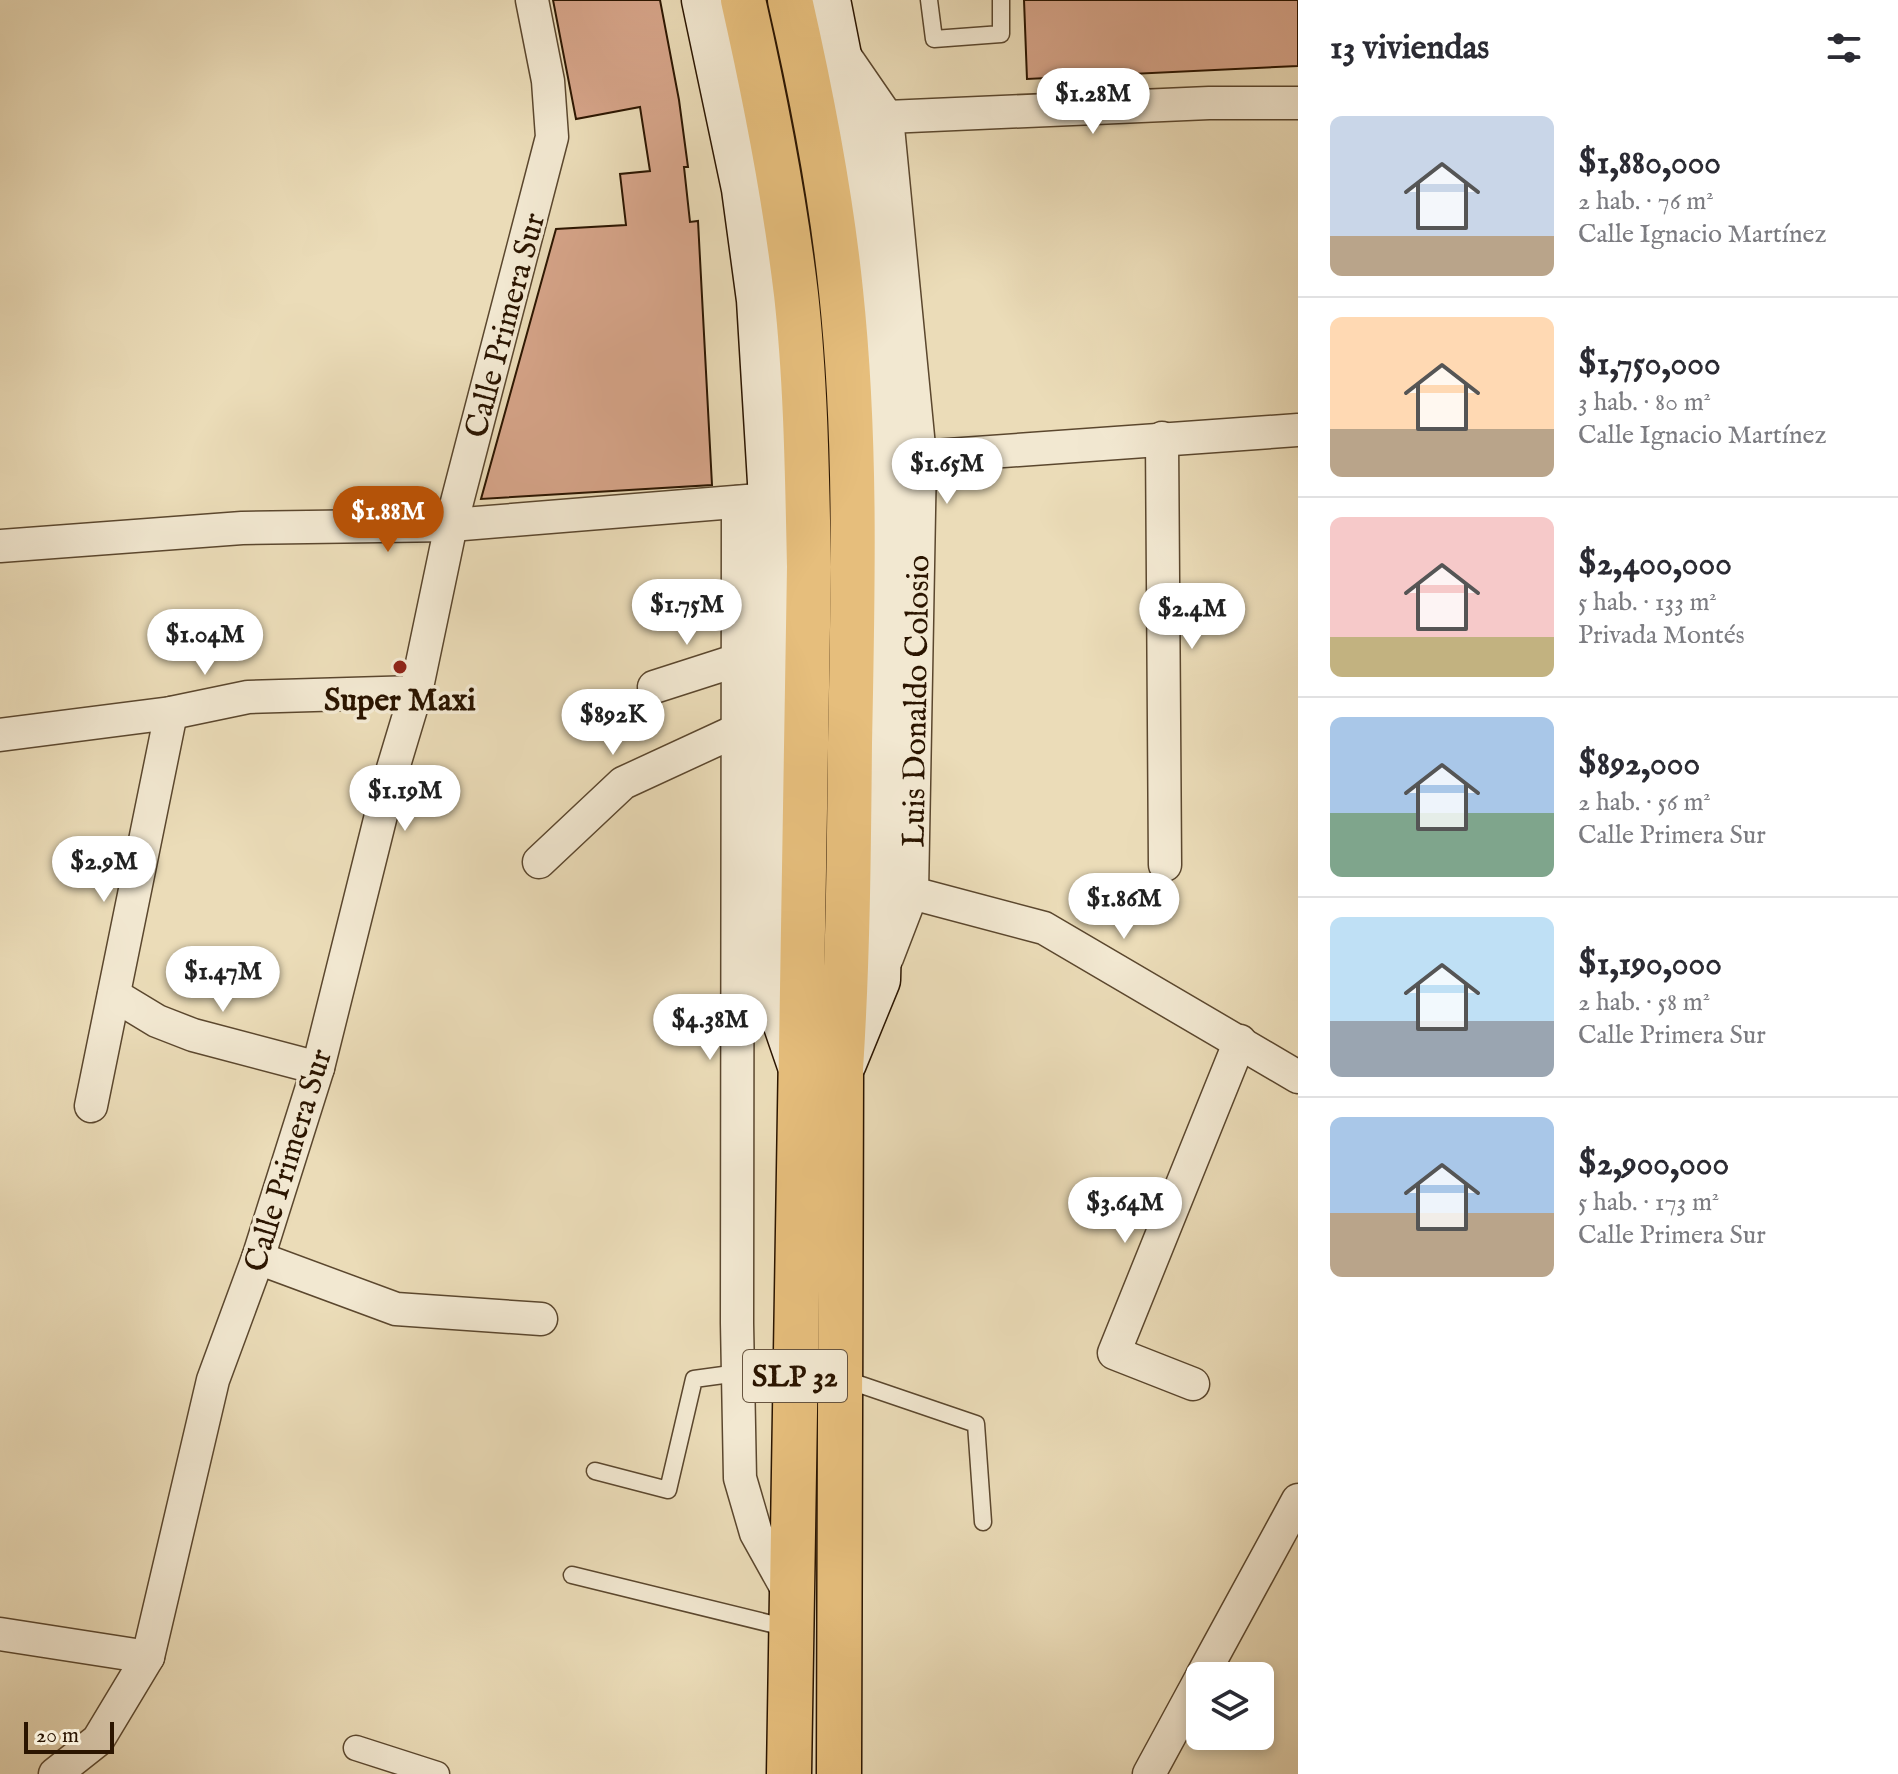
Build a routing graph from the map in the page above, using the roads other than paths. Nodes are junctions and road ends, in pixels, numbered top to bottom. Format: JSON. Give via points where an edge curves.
{"nodes":[{"id":1,"x":532,"y":0,"type":"edge"},
{"id":2,"x":704,"y":0,"type":"edge"},
{"id":3,"x":743,"y":0,"type":"edge"},
{"id":4,"x":790,"y":0,"type":"edge"},
{"id":5,"x":828,"y":0,"type":"edge"},
{"id":6,"x":929,"y":0,"type":"edge"},
{"id":7,"x":1001,"y":0,"type":"edge"},
{"id":8,"x":839,"y":48,"type":"junction"},
{"id":9,"x":1298,"y":103,"type":"edge"},
{"id":10,"x":887,"y":117,"type":"junction"},
{"id":11,"x":1298,"y":430,"type":"edge"},
{"id":12,"x":1162,"y":438,"type":"junction"},
{"id":13,"x":920,"y":457,"type":"junction"},
{"id":14,"x":755,"y":501,"type":"junction"},
{"id":15,"x":451,"y":525,"type":"junction"},
{"id":16,"x":0,"y":546,"type":"edge"},
{"id":17,"x":738,"y":660,"type":"junction"},
{"id":18,"x":654,"y":687,"type":"dead end"},
{"id":19,"x":416,"y":692,"type":"junction"},
{"id":20,"x":171,"y":713,"type":"junction"},
{"id":21,"x":740,"y":729,"type":"junction"},
{"id":22,"x":0,"y":735,"type":"edge"},
{"id":23,"x":539,"y":862,"type":"dead end"},
{"id":24,"x":1165,"y":865,"type":"dead end"},
{"id":25,"x":898,"y":880,"type":"junction"},
{"id":26,"x":862,"y":979,"type":"junction"},
{"id":27,"x":114,"y":995,"type":"junction"},
{"id":28,"x":1240,"y":1041,"type":"junction"},
{"id":29,"x":318,"y":1068,"type":"junction"},
{"id":30,"x":821,"y":1068,"type":"junction"},
{"id":31,"x":1298,"y":1077,"type":"edge"},
{"id":32,"x":91,"y":1106,"type":"dead end"},
{"id":33,"x":258,"y":1258,"type":"junction"},
{"id":34,"x":541,"y":1319,"type":"dead end"},
{"id":35,"x":738,"y":1373,"type":"junction"},
{"id":36,"x":839,"y":1378,"type":"junction"},
{"id":37,"x":1193,"y":1384,"type":"dead end"},
{"id":38,"x":595,"y":1471,"type":"dead end"},
{"id":39,"x":1298,"y":1500,"type":"edge"},
{"id":40,"x":983,"y":1522,"type":"dead end"},
{"id":41,"x":572,"y":1575,"type":"dead end"},
{"id":42,"x":791,"y":1613,"type":"junction"},
{"id":43,"x":0,"y":1634,"type":"edge"},
{"id":44,"x":148,"y":1657,"type":"junction"},
{"id":45,"x":1210,"y":1662,"type":"edge"},
{"id":46,"x":1186,"y":1706,"type":"edge"},
{"id":47,"x":356,"y":1748,"type":"dead end"},
{"id":48,"x":55,"y":1774,"type":"edge"},
{"id":49,"x":437,"y":1774,"type":"edge"},
{"id":50,"x":789,"y":1774,"type":"edge"},
{"id":51,"x":839,"y":1774,"type":"edge"},
{"id":52,"x":1149,"y":1774,"type":"edge"}],
"edges":[{"from":1,"to":15,"type":"street","name":"Calle Primera Sur","via":[[548,81],[552,137]]},
{"from":2,"to":14,"type":"main road","via":[[746,203],[759,300]]},
{"from":3,"to":30,"type":"highway","number":"SLP 32","via":[[781,181],[805,414],[809,567],[802,977]]},
{"from":4,"to":26,"type":"highway","number":"SLP 32","via":[[839,276],[849,410]]},
{"from":5,"to":8,"type":"main road"},
{"from":6,"to":7,"type":"lane","via":[[934,39],[1001,34]]},
{"from":8,"to":10,"type":"street","name":"Luis Donaldo Colosio"},
{"from":8,"to":25,"type":"main road","via":[[876,287]]},
{"from":9,"to":10,"type":"street"},
{"from":10,"to":13,"type":"street","name":"Luis Donaldo Colosio"},
{"from":11,"to":12,"type":"street"},
{"from":12,"to":13,"type":"street"},
{"from":12,"to":24,"type":"street"},
{"from":13,"to":25,"type":"street","name":"Luis Donaldo Colosio"},
{"from":14,"to":15,"type":"street"},
{"from":14,"to":17,"type":"street"},
{"from":14,"to":30,"type":"main road","via":[[769,976]]},
{"from":15,"to":16,"type":"street","via":[[242,528]]},
{"from":15,"to":19,"type":"street","name":"Calle Primera Sur"},
{"from":17,"to":18,"type":"street"},
{"from":17,"to":21,"type":"street"},
{"from":19,"to":20,"type":"street","via":[[248,697]]},
{"from":19,"to":29,"type":"street","name":"Calle Primera Sur"},
{"from":20,"to":22,"type":"street"},
{"from":20,"to":27,"type":"street"},
{"from":21,"to":23,"type":"street","via":[[623,783]]},
{"from":21,"to":35,"type":"street"},
{"from":25,"to":26,"type":"main road"},
{"from":25,"to":28,"type":"street","via":[[1044,928]]},
{"from":26,"to":30,"type":"highway","number":"SLP 32"},
{"from":27,"to":29,"type":"street","via":[[193,1035]]},
{"from":27,"to":32,"type":"street"},
{"from":28,"to":31,"type":"street"},
{"from":28,"to":37,"type":"street","via":[[1114,1353]]},
{"from":29,"to":33,"type":"street","name":"Calle Primera Sur"},
{"from":30,"to":36,"type":"highway","number":"SLP 32"},
{"from":30,"to":42,"type":"highway","number":"SLP 32"},
{"from":33,"to":34,"type":"street","via":[[396,1309]]},
{"from":33,"to":44,"type":"street","name":"Calle Primera Sur","via":[[213,1380]]},
{"from":35,"to":38,"type":"lane","via":[[694,1379],[668,1490]]},
{"from":35,"to":42,"type":"street","via":[[740,1478],[756,1533]]},
{"from":36,"to":40,"type":"lane","via":[[976,1424]]},
{"from":36,"to":51,"type":"highway","number":"SLP 32"},
{"from":39,"to":45,"type":"street"},
{"from":41,"to":42,"type":"lane"},
{"from":42,"to":50,"type":"highway","number":"SLP 32"},
{"from":43,"to":44,"type":"street"},
{"from":44,"to":48,"type":"street","name":"Calle Primera Sur","via":[[98,1740]]},
{"from":46,"to":52,"type":"street"},
{"from":47,"to":49,"type":"street"}]}
